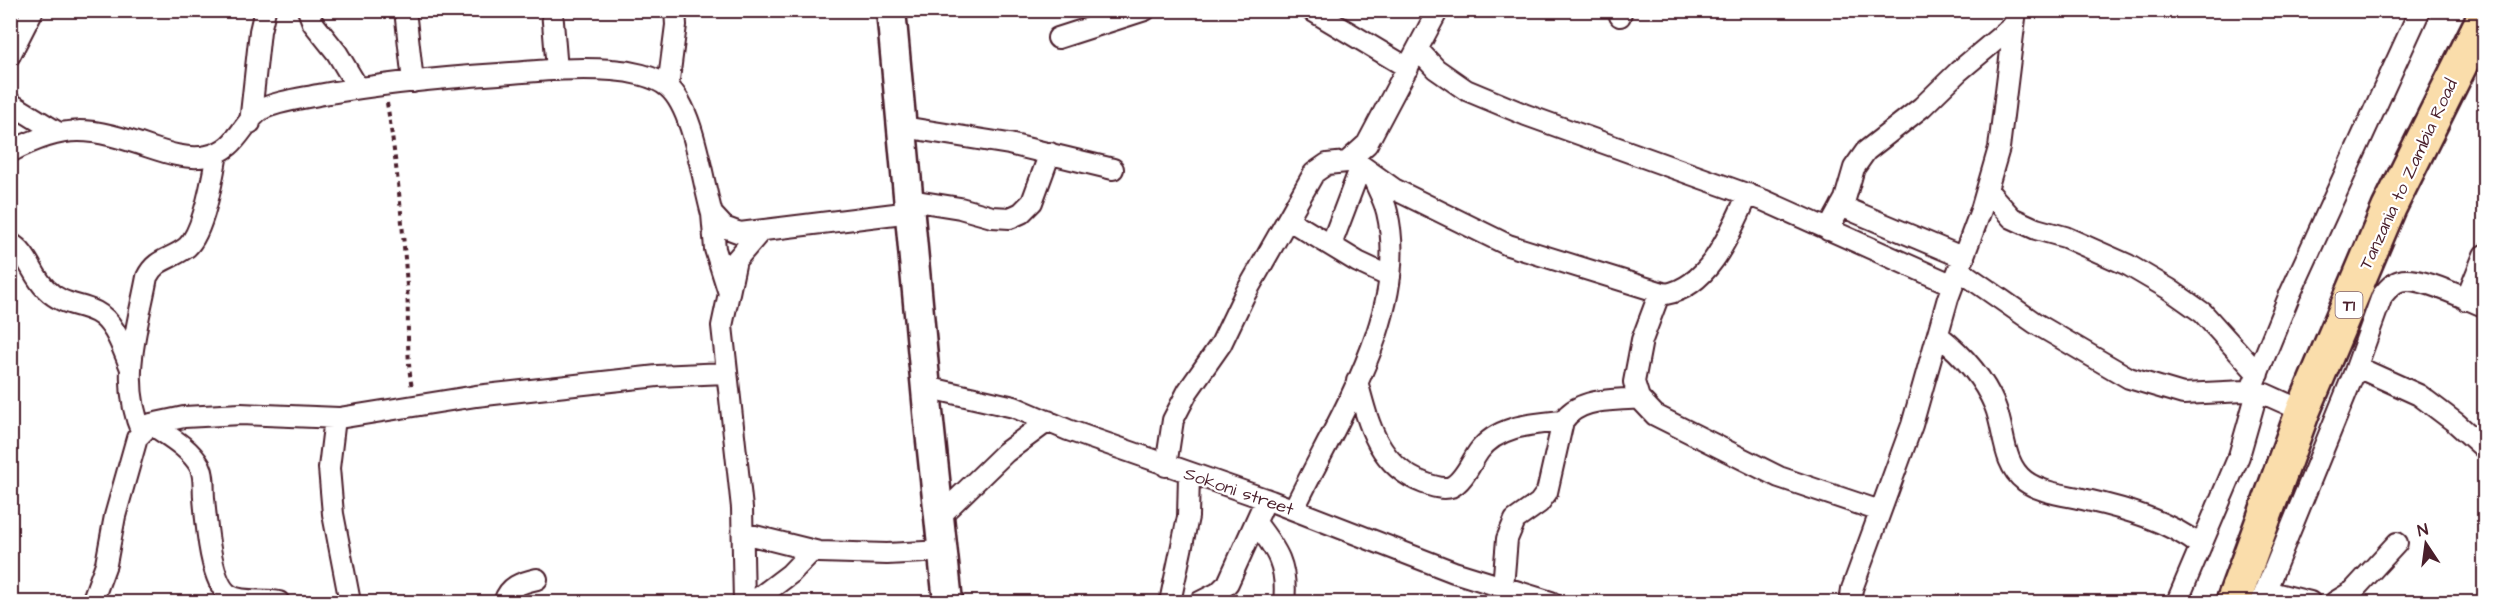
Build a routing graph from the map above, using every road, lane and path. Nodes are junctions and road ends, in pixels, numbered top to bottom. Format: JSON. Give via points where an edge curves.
{"nodes":[{"id":1,"x":33,"y":10,"type":"edge"},
{"id":2,"x":265,"y":10,"type":"edge"},
{"id":3,"x":308,"y":10,"type":"edge"},
{"id":4,"x":405,"y":10,"type":"edge"},
{"id":5,"x":552,"y":10,"type":"edge"},
{"id":6,"x":675,"y":10,"type":"edge"},
{"id":7,"x":891,"y":10,"type":"edge"},
{"id":8,"x":1145,"y":10,"type":"edge"},
{"id":9,"x":1311,"y":10,"type":"edge"},
{"id":10,"x":1438,"y":10,"type":"edge"},
{"id":11,"x":2420,"y":10,"type":"edge"},
{"id":12,"x":2015,"y":18,"type":"edge"},
{"id":13,"x":2482,"y":26,"type":"edge"},
{"id":14,"x":1058,"y":38,"type":"dead end"},
{"id":15,"x":1418,"y":50,"type":"junction"},
{"id":16,"x":10,"y":55,"type":"edge"},
{"id":17,"x":1408,"y":68,"type":"junction"},
{"id":18,"x":557,"y":70,"type":"junction"},
{"id":19,"x":413,"y":82,"type":"junction"},
{"id":20,"x":384,"y":85,"type":"junction"},
{"id":21,"x":668,"y":87,"type":"junction"},
{"id":22,"x":358,"y":88,"type":"junction"},
{"id":23,"x":10,"y":103,"type":"edge"},
{"id":24,"x":250,"y":123,"type":"junction"},
{"id":25,"x":903,"y":127,"type":"junction"},
{"id":26,"x":57,"y":132,"type":"junction"},
{"id":27,"x":10,"y":152,"type":"edge"},
{"id":28,"x":217,"y":153,"type":"junction"},
{"id":29,"x":1050,"y":153,"type":"junction"},
{"id":30,"x":1361,"y":166,"type":"junction"},
{"id":31,"x":1113,"y":169,"type":"dead end"},
{"id":32,"x":1987,"y":190,"type":"junction"},
{"id":33,"x":1748,"y":194,"type":"junction"},
{"id":34,"x":910,"y":206,"type":"junction"},
{"id":35,"x":1841,"y":206,"type":"junction"},
{"id":36,"x":712,"y":214,"type":"junction"},
{"id":37,"x":1288,"y":220,"type":"junction"},
{"id":38,"x":1828,"y":230,"type":"junction"},
{"id":39,"x":760,"y":232,"type":"junction"},
{"id":40,"x":10,"y":243,"type":"edge"},
{"id":41,"x":1332,"y":245,"type":"junction"},
{"id":42,"x":2484,"y":255,"type":"edge"},
{"id":43,"x":1959,"y":271,"type":"junction"},
{"id":44,"x":1390,"y":277,"type":"junction"},
{"id":45,"x":728,"y":291,"type":"junction"},
{"id":46,"x":1660,"y":292,"type":"junction"},
{"id":47,"x":2475,"y":303,"type":"edge"},
{"id":48,"x":1938,"y":335,"type":"junction"},
{"id":49,"x":130,"y":367,"type":"junction"},
{"id":50,"x":2357,"y":367,"type":"junction"},
{"id":51,"x":726,"y":373,"type":"junction"},
{"id":52,"x":1357,"y":381,"type":"junction"},
{"id":53,"x":2255,"y":386,"type":"junction"},
{"id":54,"x":926,"y":387,"type":"junction"},
{"id":55,"x":1640,"y":398,"type":"junction"},
{"id":56,"x":415,"y":404,"type":"junction"},
{"id":57,"x":2303,"y":411,"type":"junction"},
{"id":58,"x":335,"y":418,"type":"junction"},
{"id":59,"x":1048,"y":421,"type":"junction"},
{"id":60,"x":1563,"y":421,"type":"junction"},
{"id":61,"x":146,"y":428,"type":"junction"},
{"id":62,"x":2484,"y":448,"type":"edge"},
{"id":63,"x":1166,"y":466,"type":"junction"},
{"id":64,"x":1189,"y":474,"type":"junction"},
{"id":65,"x":1266,"y":499,"type":"junction"},
{"id":66,"x":1294,"y":510,"type":"junction"},
{"id":67,"x":1881,"y":511,"type":"junction"},
{"id":68,"x":939,"y":517,"type":"junction"},
{"id":69,"x":1256,"y":523,"type":"junction"},
{"id":70,"x":743,"y":533,"type":"junction"},
{"id":71,"x":2397,"y":543,"type":"dead end"},
{"id":72,"x":2201,"y":546,"type":"junction"},
{"id":73,"x":943,"y":550,"type":"junction"},
{"id":74,"x":812,"y":551,"type":"junction"},
{"id":75,"x":537,"y":579,"type":"dead end"},
{"id":76,"x":1503,"y":587,"type":"junction"},
{"id":77,"x":2264,"y":597,"type":"edge"},
{"id":78,"x":93,"y":602,"type":"edge"},
{"id":79,"x":279,"y":603,"type":"edge"},
{"id":80,"x":350,"y":603,"type":"edge"},
{"id":81,"x":504,"y":603,"type":"edge"},
{"id":82,"x":744,"y":603,"type":"edge"},
{"id":83,"x":753,"y":603,"type":"edge"},
{"id":84,"x":948,"y":603,"type":"edge"},
{"id":85,"x":1170,"y":603,"type":"edge"},
{"id":86,"x":1200,"y":603,"type":"edge"},
{"id":87,"x":1284,"y":603,"type":"edge"},
{"id":88,"x":1551,"y":603,"type":"edge"},
{"id":89,"x":1850,"y":603,"type":"edge"},
{"id":90,"x":2177,"y":603,"type":"edge"},
{"id":91,"x":2233,"y":603,"type":"edge"},
{"id":92,"x":2310,"y":603,"type":"edge"},
{"id":93,"x":2335,"y":603,"type":"edge"}],
"edges":[{"from":1,"to":16,"type":"street"},
{"from":2,"to":24,"type":"street"},
{"from":3,"to":22,"type":"street"},
{"from":4,"to":19,"type":"street"},
{"from":5,"to":18,"type":"street"},
{"from":6,"to":21,"type":"street"},
{"from":7,"to":25,"type":"street"},
{"from":8,"to":14,"type":"street"},
{"from":9,"to":17,"type":"street"},
{"from":10,"to":15,"type":"street"},
{"from":11,"to":53,"type":"street","via":[[2290,294]]},
{"from":12,"to":32,"type":"street","via":[[1999,148]]},
{"from":12,"to":35,"type":"street","via":[[1922,107],[1866,151],[1854,168]]},
{"from":13,"to":57,"type":"highway","name":"Tanzania to Zambia Road","number":"T1","via":[[2389,208]]},
{"from":15,"to":17,"type":"street"},
{"from":15,"to":33,"type":"street","via":[[1436,69],[1466,90]]},
{"from":17,"to":30,"type":"street","via":[[1368,144]]},
{"from":18,"to":19,"type":"street"},
{"from":18,"to":21,"type":"street","via":[[614,70],[653,79]]},
{"from":19,"to":20,"type":"street"},
{"from":20,"to":22,"type":"street"},
{"from":20,"to":56,"type":"path","via":[[400,196],[406,334]]},
{"from":21,"to":36,"type":"street","via":[[686,109]]},
{"from":22,"to":24,"type":"street","via":[[261,110]]},
{"from":23,"to":26,"type":"street"},
{"from":24,"to":28,"type":"street","via":[[234,142]]},
{"from":25,"to":29,"type":"street"},
{"from":25,"to":34,"type":"street"},
{"from":26,"to":27,"type":"street"},
{"from":26,"to":28,"type":"street","via":[[86,130],[185,156]]},
{"from":28,"to":49,"type":"street","via":[[201,218],[189,245],[153,266],[147,277]]},
{"from":29,"to":31,"type":"street"},
{"from":29,"to":34,"type":"street","via":[[1032,202],[1010,218]]},
{"from":30,"to":37,"type":"street","via":[[1327,164],[1314,173]]},
{"from":30,"to":41,"type":"street"},
{"from":30,"to":44,"type":"street","via":[[1387,211]]},
{"from":30,"to":46,"type":"street","via":[[1394,189],[1508,245]]},
{"from":32,"to":43,"type":"street"},
{"from":32,"to":53,"type":"street","via":[[2012,218],[2097,251],[2169,289],[2203,313]]},
{"from":33,"to":38,"type":"street"},
{"from":33,"to":46,"type":"street","via":[[1707,268],[1689,287],[1679,292]]},
{"from":34,"to":39,"type":"street"},
{"from":34,"to":54,"type":"street"},
{"from":35,"to":38,"type":"street"},
{"from":35,"to":43,"type":"street"},
{"from":36,"to":39,"type":"street","via":[[724,227],[740,233]]},
{"from":36,"to":45,"type":"street","via":[[715,249]]},
{"from":37,"to":41,"type":"street"},
{"from":37,"to":63,"type":"street","via":[[1221,344],[1173,420]]},
{"from":38,"to":43,"type":"street"},
{"from":39,"to":45,"type":"street","via":[[736,260]]},
{"from":40,"to":49,"type":"street","via":[[25,254],[32,272],[48,291],[70,305],[104,318],[117,334]]},
{"from":41,"to":44,"type":"street"},
{"from":42,"to":47,"type":"street"},
{"from":43,"to":48,"type":"street"},
{"from":43,"to":53,"type":"street","via":[[2035,323],[2130,378],[2182,394]]},
{"from":44,"to":52,"type":"street","via":[[1383,315]]},
{"from":45,"to":51,"type":"street","via":[[722,327]]},
{"from":46,"to":55,"type":"street","via":[[1636,367],[1634,382]]},
{"from":47,"to":50,"type":"street","via":[[2420,282],[2400,281],[2390,287],[2375,312]]},
{"from":48,"to":67,"type":"street"},
{"from":48,"to":72,"type":"street","via":[[1963,355],[1981,381],[1995,406],[2007,453],[2025,482],[2149,517],[2186,534]]},
{"from":49,"to":61,"type":"street","via":[[132,405]]},
{"from":50,"to":62,"type":"street","via":[[2419,395]]},
{"from":50,"to":77,"type":"street"},
{"from":51,"to":56,"type":"street"},
{"from":51,"to":70,"type":"street"},
{"from":52,"to":60,"type":"street","via":[[1383,455],[1420,482],[1435,487],[1450,488],[1459,481],[1480,448],[1496,434]]},
{"from":52,"to":66,"type":"street"},
{"from":53,"to":57,"type":"street"},
{"from":53,"to":72,"type":"street","via":[[2240,456]]},
{"from":54,"to":59,"type":"street","name":"Sokoni street","via":[[1014,407]]},
{"from":54,"to":68,"type":"street"},
{"from":55,"to":60,"type":"street","via":[[1584,404],[1570,411]]},
{"from":55,"to":67,"type":"street","via":[[1655,415],[1779,477]]},
{"from":56,"to":58,"type":"street"},
{"from":57,"to":91,"type":"highway","name":"Tanzania to Zambia Road","number":"T1"},
{"from":58,"to":61,"type":"street","via":[[242,414],[184,417]]},
{"from":58,"to":80,"type":"street","via":[[329,468],[333,514]]},
{"from":59,"to":63,"type":"street","name":"Sokoni street"},
{"from":59,"to":68,"type":"street","via":[[1006,452]]},
{"from":60,"to":76,"type":"street","via":[[1547,492],[1539,503],[1515,520],[1507,539]]},
{"from":61,"to":78,"type":"street","via":[[137,438],[128,465],[106,564]]},
{"from":61,"to":79,"type":"street","via":[[190,453],[200,467],[209,537],[222,588],[238,599]]},
{"from":63,"to":64,"type":"street","name":"Sokoni street"},
{"from":64,"to":65,"type":"street","name":"Sokoni street"},
{"from":64,"to":85,"type":"street","via":[[1188,517]]},
{"from":65,"to":66,"type":"street","name":"Sokoni street"},
{"from":65,"to":69,"type":"street"},
{"from":66,"to":76,"type":"street","name":"Sokoni street"},
{"from":67,"to":89,"type":"street"},
{"from":68,"to":73,"type":"street"},
{"from":69,"to":86,"type":"street","via":[[1228,583]]},
{"from":69,"to":87,"type":"street","via":[[1277,549],[1284,573]]},
{"from":70,"to":74,"type":"street"},
{"from":70,"to":82,"type":"street"},
{"from":71,"to":93,"type":"street","via":[[2353,591]]},
{"from":72,"to":90,"type":"street"},
{"from":73,"to":74,"type":"street","via":[[887,554]]},
{"from":73,"to":84,"type":"street"},
{"from":74,"to":83,"type":"street"},
{"from":75,"to":81,"type":"street","via":[[509,589]]},
{"from":76,"to":88,"type":"street","name":"Sokoni street"},
{"from":77,"to":92,"type":"street"}]}
